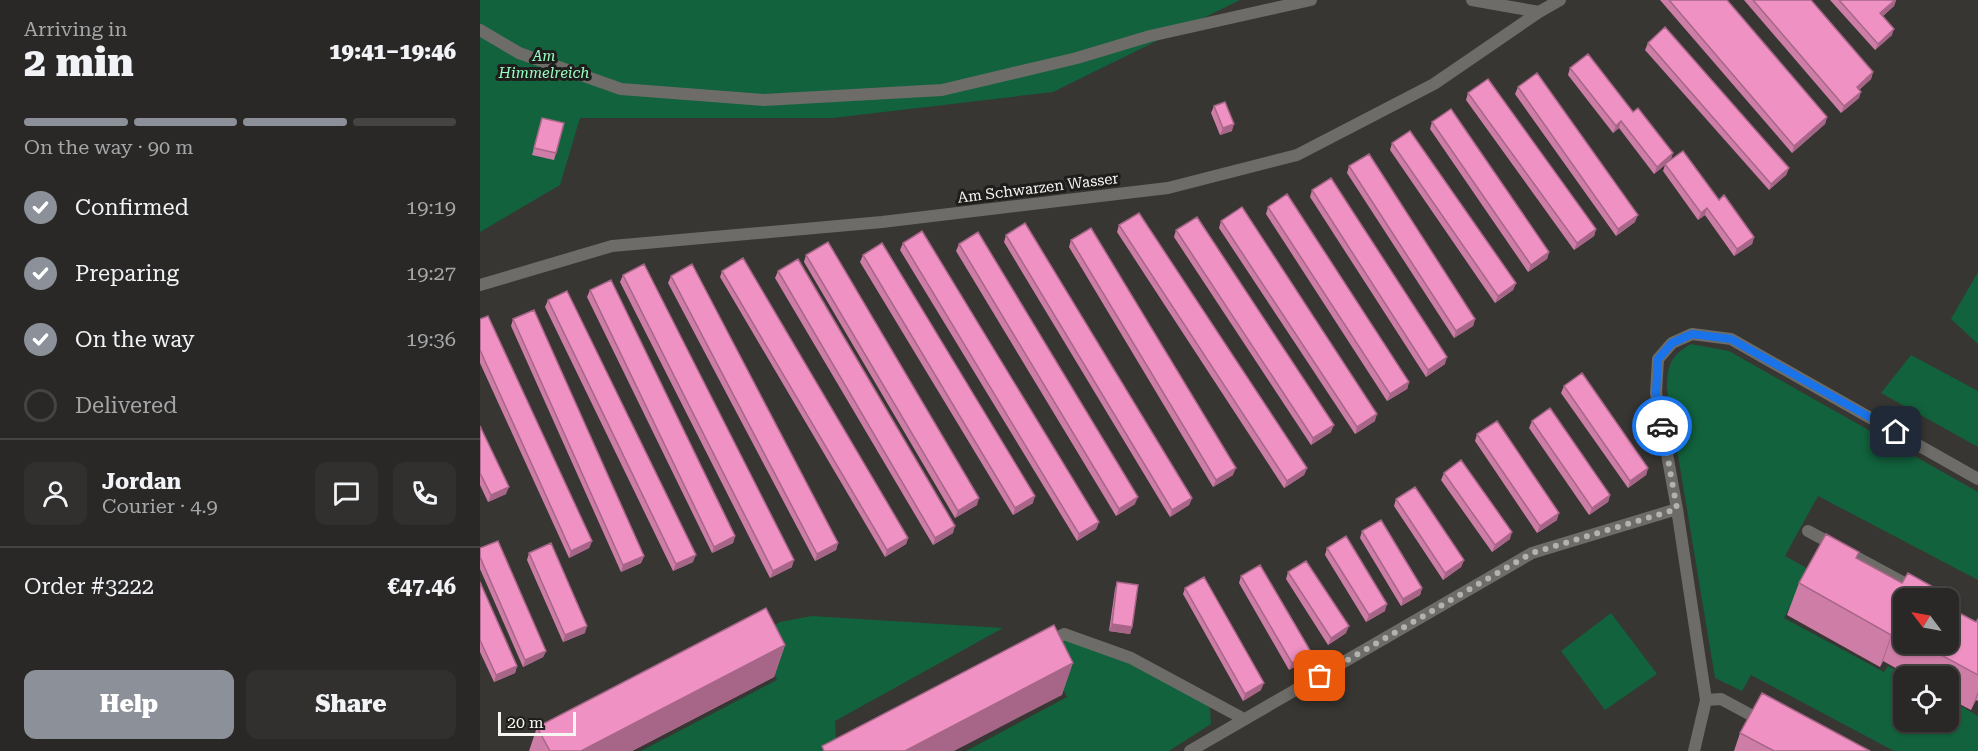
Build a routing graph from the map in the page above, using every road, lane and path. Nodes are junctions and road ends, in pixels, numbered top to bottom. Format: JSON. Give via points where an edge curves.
{"nodes":[{"id":1,"x":1311,"y":0,"type":"edge"},
{"id":2,"x":1472,"y":0,"type":"edge"},
{"id":3,"x":1560,"y":0,"type":"edge"},
{"id":4,"x":1539,"y":12,"type":"junction"},
{"id":5,"x":480,"y":30,"type":"edge"},
{"id":6,"x":480,"y":285,"type":"edge"},
{"id":7,"x":1978,"y":479,"type":"edge"},
{"id":8,"x":1677,"y":509,"type":"junction"},
{"id":9,"x":1808,"y":531,"type":"dead end"},
{"id":10,"x":1913,"y":588,"type":"edge"},
{"id":11,"x":1032,"y":651,"type":"edge"},
{"id":12,"x":1706,"y":700,"type":"junction"},
{"id":13,"x":1244,"y":719,"type":"junction"},
{"id":14,"x":1779,"y":730,"type":"edge"},
{"id":15,"x":1190,"y":751,"type":"edge"},
{"id":16,"x":1694,"y":751,"type":"edge"}],
"edges":[{"from":1,"to":5,"type":"lane","via":[[1150,36],[942,90],[764,100],[621,89],[519,53]]},
{"from":2,"to":4,"type":"lane"},
{"from":3,"to":4,"type":"lane","name":"Am Schwarzen Wasser"},
{"from":4,"to":6,"type":"lane","name":"Am Schwarzen Wasser","via":[[1434,84],[1298,155],[1168,188],[882,222],[612,246]]},
{"from":7,"to":8,"type":"lane","via":[[1731,339],[1692,334],[1672,343],[1658,359],[1656,393]]},
{"from":8,"to":12,"type":"lane"},
{"from":8,"to":13,"type":"lane","via":[[1532,553]]},
{"from":9,"to":10,"type":"lane"},
{"from":11,"to":13,"type":"lane","via":[[1064,634],[1131,658]]},
{"from":12,"to":14,"type":"lane","via":[[1721,699]]},
{"from":12,"to":16,"type":"lane"},
{"from":13,"to":15,"type":"lane"}]}
